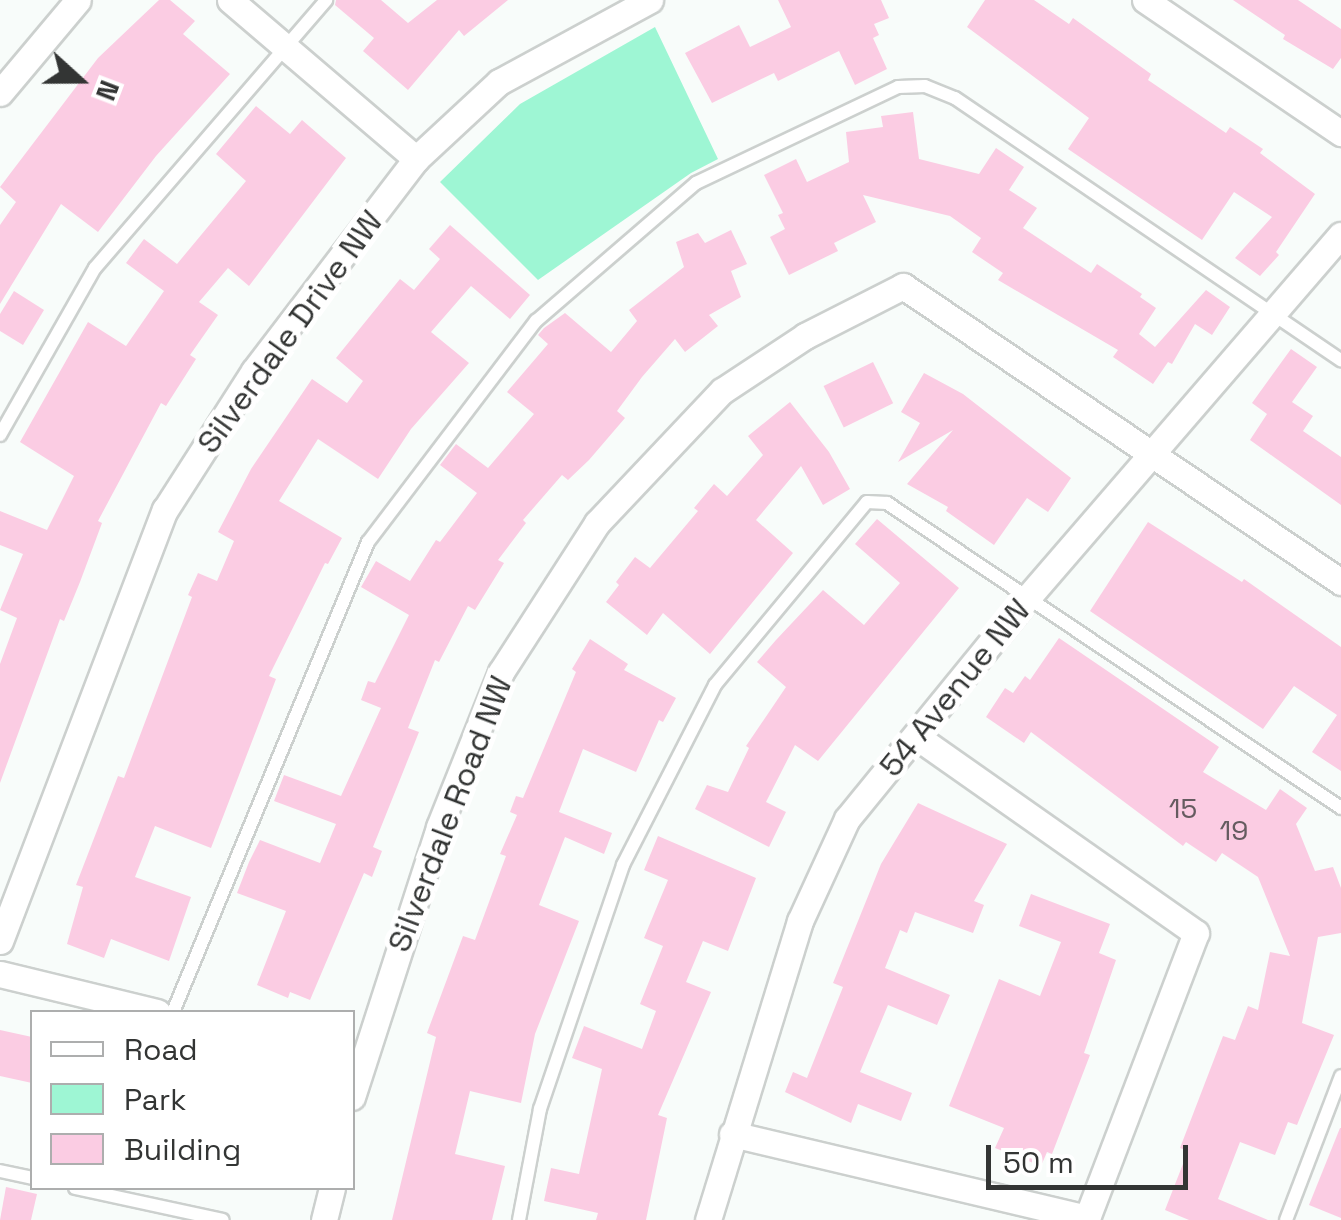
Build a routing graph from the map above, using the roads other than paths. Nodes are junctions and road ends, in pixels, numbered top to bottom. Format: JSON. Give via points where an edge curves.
{"nodes":[{"id":1,"x":78,"y":0,"type":"edge"},
{"id":2,"x":230,"y":0,"type":"edge"},
{"id":3,"x":326,"y":0,"type":"edge"},
{"id":4,"x":650,"y":0,"type":"edge"},
{"id":5,"x":1145,"y":0,"type":"edge"},
{"id":6,"x":285,"y":46,"type":"junction"},
{"id":7,"x":0,"y":92,"type":"edge"},
{"id":8,"x":1341,"y":133,"type":"edge"},
{"id":9,"x":416,"y":159,"type":"junction"},
{"id":10,"x":1341,"y":236,"type":"edge"},
{"id":11,"x":1274,"y":314,"type":"junction"},
{"id":12,"x":1341,"y":360,"type":"edge"},
{"id":13,"x":0,"y":435,"type":"edge"},
{"id":14,"x":1151,"y":454,"type":"junction"},
{"id":15,"x":1341,"y":582,"type":"edge"},
{"id":16,"x":1029,"y":596,"type":"junction"},
{"id":17,"x":916,"y":736,"type":"junction"},
{"id":18,"x":1341,"y":808,"type":"edge"},
{"id":19,"x":0,"y":941,"type":"edge"},
{"id":20,"x":0,"y":974,"type":"edge"},
{"id":21,"x":149,"y":1010,"type":"edge"},
{"id":22,"x":174,"y":1010,"type":"edge"},
{"id":23,"x":357,"y":1058,"type":"edge"},
{"id":24,"x":1341,"y":1076,"type":"edge"},
{"id":25,"x":732,"y":1134,"type":"junction"},
{"id":26,"x":0,"y":1171,"type":"edge"},
{"id":27,"x":30,"y":1178,"type":"edge"},
{"id":28,"x":83,"y":1190,"type":"edge"},
{"id":29,"x":332,"y":1190,"type":"edge"},
{"id":30,"x":223,"y":1220,"type":"edge"},
{"id":31,"x":324,"y":1220,"type":"edge"},
{"id":32,"x":519,"y":1220,"type":"edge"},
{"id":33,"x":708,"y":1220,"type":"edge"},
{"id":34,"x":1286,"y":1220,"type":"edge"}],
"edges":[{"from":1,"to":7,"type":"street"},
{"from":2,"to":6,"type":"street"},
{"from":3,"to":6,"type":"lane"},
{"from":4,"to":9,"type":"street","name":"Silverdale Drive NW","via":[[499,82]]},
{"from":5,"to":8,"type":"street"},
{"from":6,"to":9,"type":"street"},
{"from":6,"to":13,"type":"lane","via":[[95,268]]},
{"from":9,"to":19,"type":"street","name":"Silverdale Drive NW","via":[[254,371],[166,510]]},
{"from":10,"to":11,"type":"street","name":"54 Avenue NW"},
{"from":11,"to":12,"type":"lane"},
{"from":11,"to":14,"type":"street","name":"54 Avenue NW"},
{"from":11,"to":22,"type":"lane","via":[[955,98],[925,86],[898,88],[696,183],[536,321],[368,542]]},
{"from":14,"to":15,"type":"street"},
{"from":14,"to":16,"type":"street","name":"54 Avenue NW"},
{"from":14,"to":23,"type":"street","name":"Silverdale Road NW","via":[[903,286],[805,336],[722,390],[597,523],[501,672]]},
{"from":16,"to":17,"type":"street","name":"54 Avenue NW"},
{"from":16,"to":18,"type":"lane"},
{"from":16,"to":32,"type":"lane","via":[[888,502],[867,502],[715,686],[623,865],[540,1109]]},
{"from":17,"to":25,"type":"street","name":"54 Avenue NW","via":[[847,818],[800,921]]},
{"from":17,"to":25,"type":"street","via":[[1196,933],[1086,1218]]},
{"from":20,"to":21,"type":"street"},
{"from":24,"to":34,"type":"lane"},
{"from":25,"to":33,"type":"street","name":"54 Avenue NW"},
{"from":26,"to":27,"type":"lane"},
{"from":28,"to":30,"type":"lane"},
{"from":29,"to":31,"type":"street"}]}
